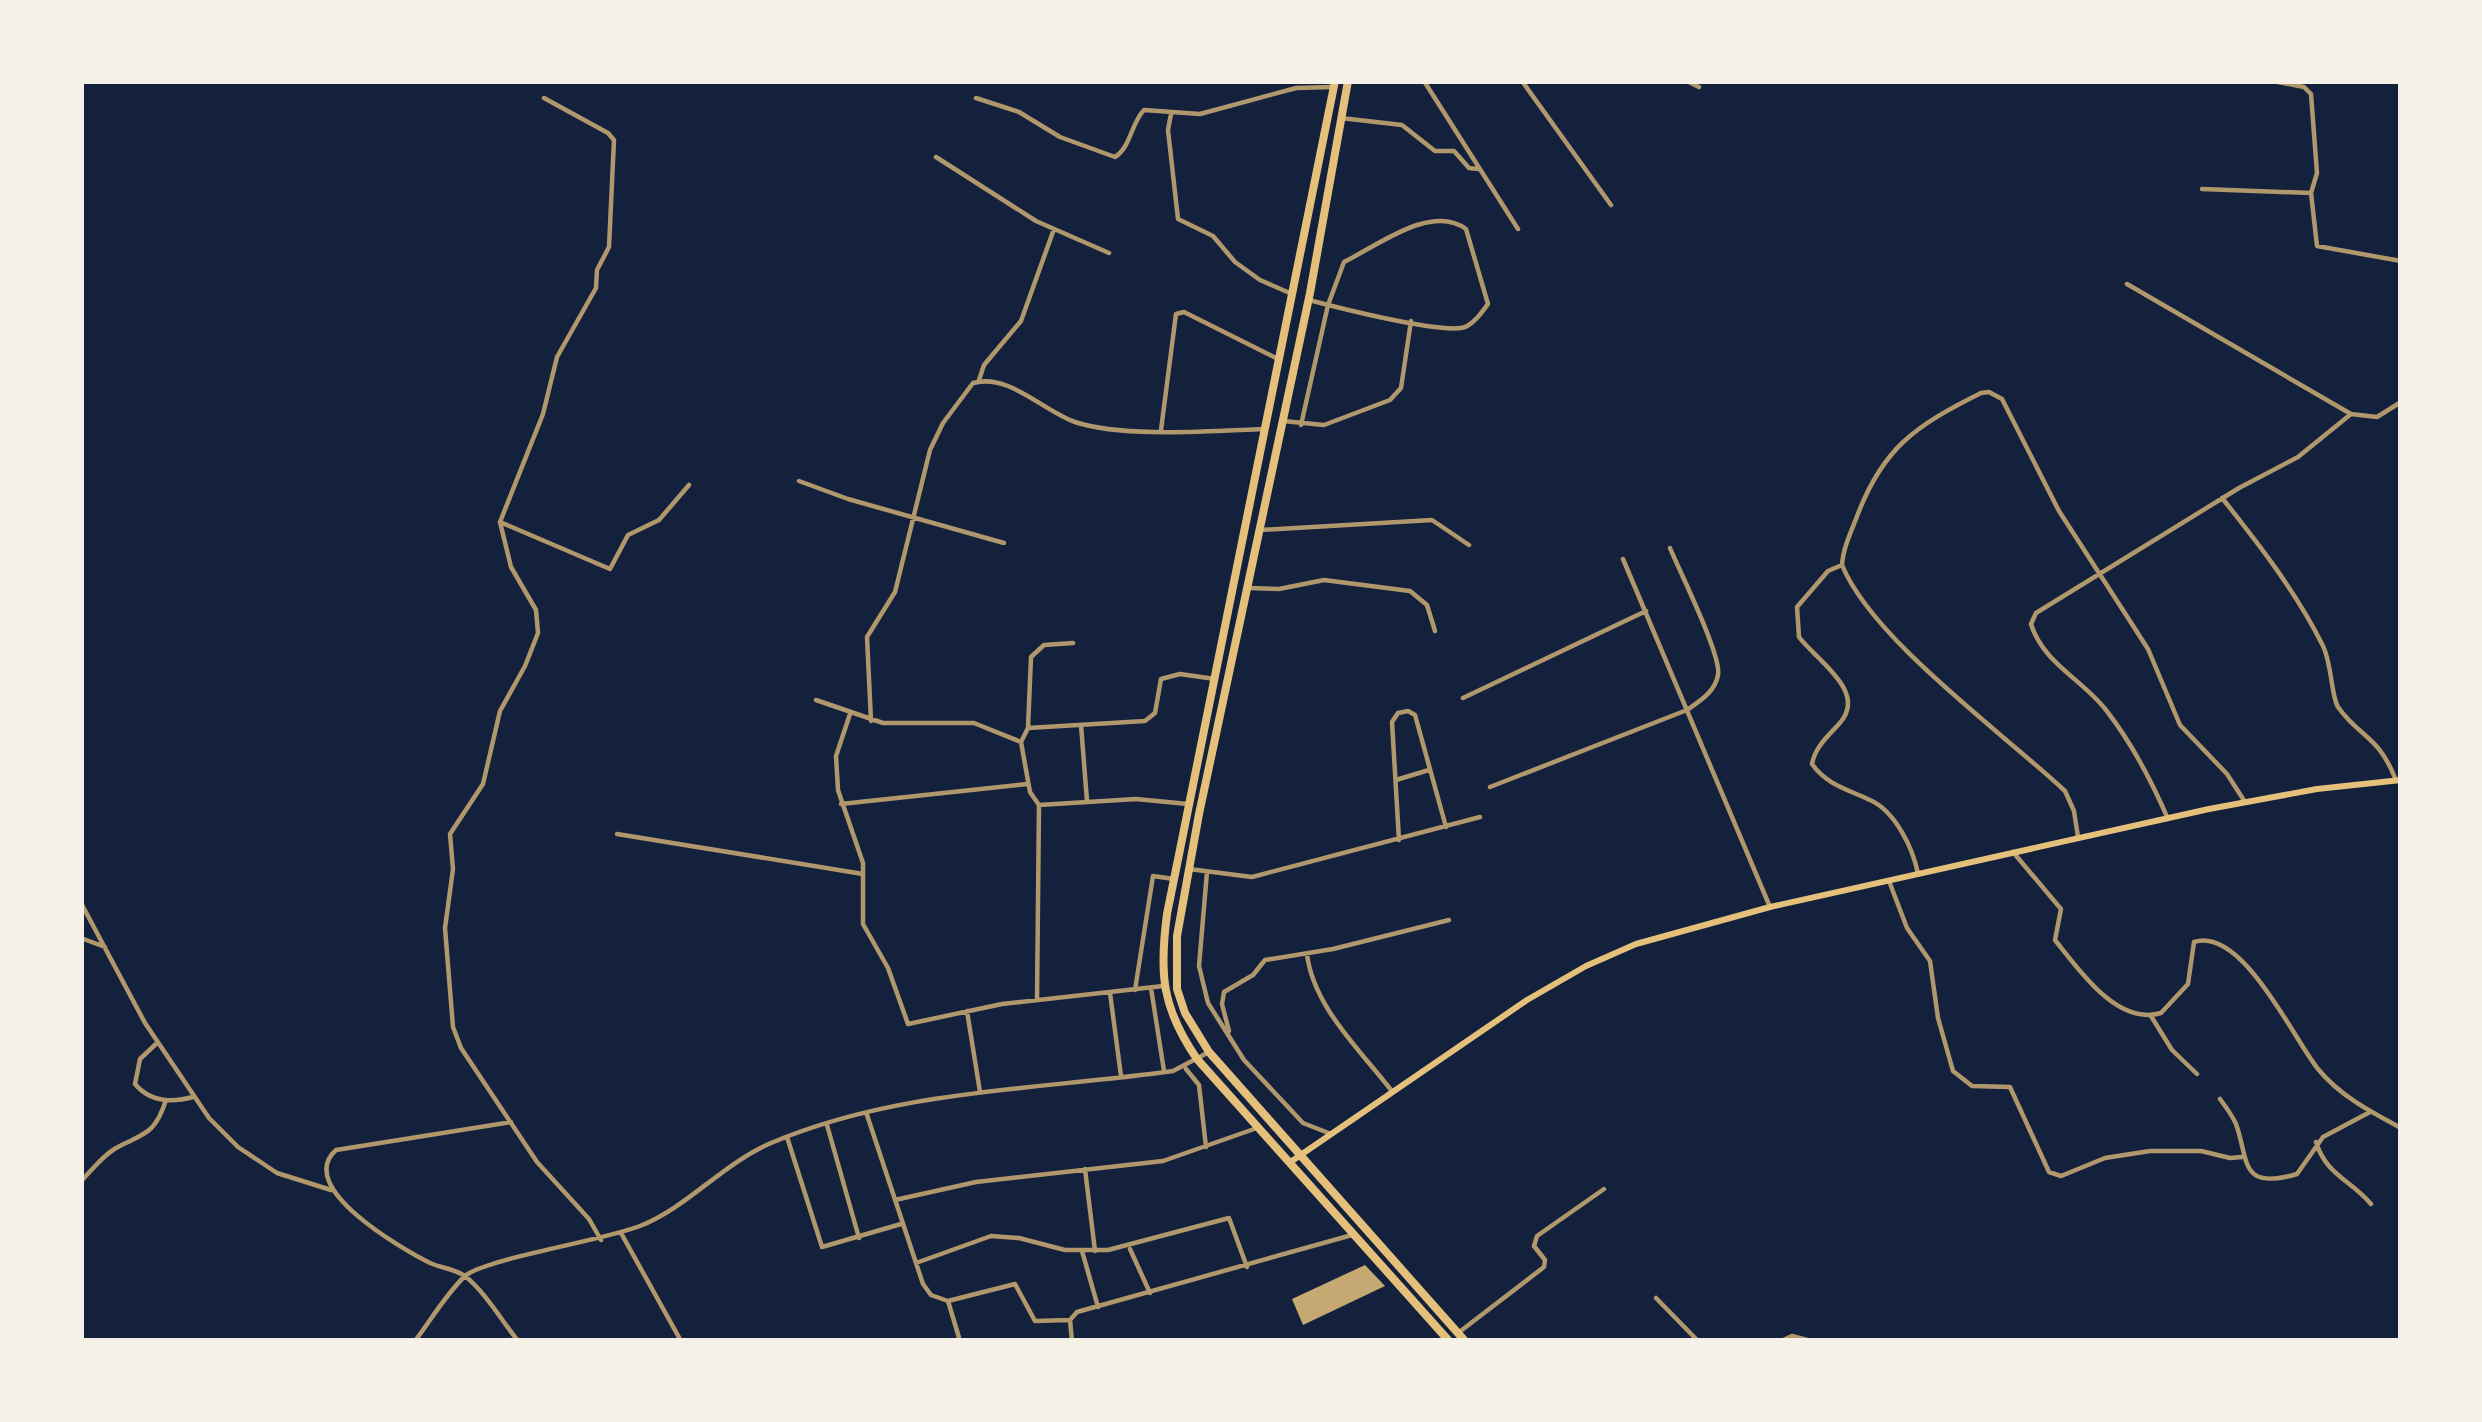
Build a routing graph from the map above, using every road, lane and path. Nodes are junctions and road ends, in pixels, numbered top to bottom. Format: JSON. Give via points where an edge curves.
{"nodes":[{"id":1,"x":1348,"y":81,"type":"edge"},
{"id":2,"x":1424,"y":81,"type":"edge"},
{"id":3,"x":1522,"y":81,"type":"edge"},
{"id":4,"x":1687,"y":81,"type":"edge"},
{"id":5,"x":2273,"y":81,"type":"edge"},
{"id":6,"x":1335,"y":84,"type":"edge"},
{"id":7,"x":1700,"y":87,"type":"dead end"},
{"id":8,"x":544,"y":98,"type":"dead end"},
{"id":9,"x":976,"y":98,"type":"dead end"},
{"id":10,"x":1172,"y":111,"type":"junction"},
{"id":11,"x":1342,"y":118,"type":"junction"},
{"id":12,"x":936,"y":157,"type":"dead end"},
{"id":13,"x":1478,"y":169,"type":"junction"},
{"id":14,"x":2202,"y":189,"type":"dead end"},
{"id":15,"x":2311,"y":193,"type":"junction"},
{"id":16,"x":1611,"y":205,"type":"dead end"},
{"id":17,"x":1054,"y":229,"type":"junction"},
{"id":18,"x":1518,"y":229,"type":"dead end"},
{"id":19,"x":1108,"y":253,"type":"dead end"},
{"id":20,"x":2401,"y":261,"type":"edge"},
{"id":21,"x":2127,"y":284,"type":"dead end"},
{"id":22,"x":1311,"y":287,"type":"junction"},
{"id":23,"x":1293,"y":289,"type":"junction"},
{"id":24,"x":1309,"y":299,"type":"junction"},
{"id":25,"x":1328,"y":305,"type":"junction"},
{"id":26,"x":1411,"y":321,"type":"junction"},
{"id":27,"x":1287,"y":322,"type":"junction"},
{"id":28,"x":1304,"y":324,"type":"junction"},
{"id":29,"x":1280,"y":360,"type":"junction"},
{"id":30,"x":979,"y":380,"type":"junction"},
{"id":31,"x":2401,"y":403,"type":"edge"},
{"id":32,"x":2351,"y":414,"type":"junction"},
{"id":33,"x":1283,"y":421,"type":"junction"},
{"id":34,"x":1301,"y":425,"type":"junction"},
{"id":35,"x":1264,"y":429,"type":"junction"},
{"id":36,"x":1161,"y":430,"type":"junction"},
{"id":37,"x":799,"y":481,"type":"dead end"},
{"id":38,"x":689,"y":485,"type":"dead end"},
{"id":39,"x":2222,"y":498,"type":"junction"},
{"id":40,"x":913,"y":517,"type":"junction"},
{"id":41,"x":500,"y":522,"type":"junction"},
{"id":42,"x":1261,"y":530,"type":"junction"},
{"id":43,"x":1004,"y":543,"type":"dead end"},
{"id":44,"x":1469,"y":545,"type":"dead end"},
{"id":45,"x":1670,"y":548,"type":"dead end"},
{"id":46,"x":1622,"y":560,"type":"dead end"},
{"id":47,"x":1842,"y":565,"type":"junction"},
{"id":48,"x":2100,"y":573,"type":"junction"},
{"id":49,"x":1249,"y":588,"type":"junction"},
{"id":50,"x":1646,"y":610,"type":"junction"},
{"id":51,"x":1435,"y":632,"type":"dead end"},
{"id":52,"x":1073,"y":643,"type":"dead end"},
{"id":53,"x":1214,"y":680,"type":"junction"},
{"id":54,"x":1463,"y":698,"type":"dead end"},
{"id":55,"x":816,"y":700,"type":"dead end"},
{"id":56,"x":1687,"y":710,"type":"junction"},
{"id":57,"x":850,"y":714,"type":"junction"},
{"id":58,"x":872,"y":721,"type":"junction"},
{"id":59,"x":1082,"y":725,"type":"junction"},
{"id":60,"x":1028,"y":728,"type":"junction"},
{"id":61,"x":1021,"y":742,"type":"junction"},
{"id":62,"x":1429,"y":770,"type":"junction"},
{"id":63,"x":1396,"y":780,"type":"junction"},
{"id":64,"x":2399,"y":780,"type":"edge"},
{"id":65,"x":1028,"y":784,"type":"junction"},
{"id":66,"x":1490,"y":787,"type":"dead end"},
{"id":67,"x":1087,"y":801,"type":"junction"},
{"id":68,"x":2245,"y":802,"type":"junction"},
{"id":69,"x":842,"y":804,"type":"junction"},
{"id":70,"x":1190,"y":804,"type":"junction"},
{"id":71,"x":1039,"y":805,"type":"junction"},
{"id":72,"x":1480,"y":817,"type":"dead end"},
{"id":73,"x":2168,"y":819,"type":"junction"},
{"id":74,"x":1446,"y":827,"type":"junction"},
{"id":75,"x":617,"y":834,"type":"dead end"},
{"id":76,"x":2078,"y":838,"type":"junction"},
{"id":77,"x":1399,"y":840,"type":"junction"},
{"id":78,"x":2013,"y":852,"type":"junction"},
{"id":79,"x":1189,"y":869,"type":"junction"},
{"id":80,"x":1207,"y":872,"type":"junction"},
{"id":81,"x":862,"y":874,"type":"junction"},
{"id":82,"x":1918,"y":874,"type":"junction"},
{"id":83,"x":1174,"y":879,"type":"junction"},
{"id":84,"x":1889,"y":880,"type":"junction"},
{"id":85,"x":81,"y":903,"type":"edge"},
{"id":86,"x":1770,"y":907,"type":"junction"},
{"id":87,"x":1449,"y":920,"type":"dead end"},
{"id":88,"x":81,"y":938,"type":"edge"},
{"id":89,"x":105,"y":947,"type":"junction"},
{"id":90,"x":1307,"y":954,"type":"junction"},
{"id":91,"x":1162,"y":986,"type":"junction"},
{"id":92,"x":1151,"y":988,"type":"junction"},
{"id":93,"x":1136,"y":990,"type":"junction"},
{"id":94,"x":1110,"y":992,"type":"junction"},
{"id":95,"x":1037,"y":1000,"type":"junction"},
{"id":96,"x":967,"y":1010,"type":"junction"},
{"id":97,"x":2151,"y":1016,"type":"junction"},
{"id":98,"x":1231,"y":1039,"type":"junction"},
{"id":99,"x":157,"y":1043,"type":"junction"},
{"id":100,"x":1208,"y":1052,"type":"junction"},
{"id":101,"x":1197,"y":1059,"type":"junction"},
{"id":102,"x":1184,"y":1068,"type":"junction"},
{"id":103,"x":1164,"y":1072,"type":"junction"},
{"id":104,"x":2197,"y":1074,"type":"dead end"},
{"id":105,"x":1120,"y":1076,"type":"junction"},
{"id":106,"x":980,"y":1092,"type":"junction"},
{"id":107,"x":1393,"y":1093,"type":"junction"},
{"id":108,"x":193,"y":1097,"type":"junction"},
{"id":109,"x":2220,"y":1099,"type":"dead end"},
{"id":110,"x":166,"y":1100,"type":"junction"},
{"id":111,"x":2370,"y":1112,"type":"junction"},
{"id":112,"x":867,"y":1114,"type":"junction"},
{"id":113,"x":511,"y":1122,"type":"junction"},
{"id":114,"x":827,"y":1125,"type":"junction"},
{"id":115,"x":1258,"y":1128,"type":"junction"},
{"id":116,"x":2401,"y":1128,"type":"edge"},
{"id":117,"x":1331,"y":1134,"type":"junction"},
{"id":118,"x":788,"y":1137,"type":"junction"},
{"id":119,"x":2316,"y":1142,"type":"junction"},
{"id":120,"x":1206,"y":1148,"type":"junction"},
{"id":121,"x":1302,"y":1154,"type":"junction"},
{"id":122,"x":2242,"y":1157,"type":"junction"},
{"id":123,"x":1289,"y":1162,"type":"junction"},
{"id":124,"x":1085,"y":1169,"type":"junction"},
{"id":125,"x":81,"y":1181,"type":"edge"},
{"id":126,"x":1604,"y":1189,"type":"dead end"},
{"id":127,"x":332,"y":1190,"type":"junction"},
{"id":128,"x":896,"y":1200,"type":"junction"},
{"id":129,"x":2371,"y":1204,"type":"dead end"},
{"id":130,"x":903,"y":1224,"type":"junction"},
{"id":131,"x":621,"y":1233,"type":"junction"},
{"id":132,"x":1352,"y":1234,"type":"junction"},
{"id":133,"x":859,"y":1238,"type":"junction"},
{"id":134,"x":602,"y":1240,"type":"junction"},
{"id":135,"x":1129,"y":1246,"type":"junction"},
{"id":136,"x":1082,"y":1251,"type":"junction"},
{"id":137,"x":1095,"y":1251,"type":"junction"},
{"id":138,"x":916,"y":1263,"type":"junction"},
{"id":139,"x":1247,"y":1267,"type":"junction"},
{"id":140,"x":465,"y":1277,"type":"junction"},
{"id":141,"x":1150,"y":1293,"type":"junction"},
{"id":142,"x":1656,"y":1298,"type":"dead end"},
{"id":143,"x":948,"y":1301,"type":"junction"},
{"id":144,"x":1098,"y":1307,"type":"junction"},
{"id":145,"x":1070,"y":1320,"type":"junction"},
{"id":146,"x":1458,"y":1333,"type":"junction"},
{"id":147,"x":415,"y":1341,"type":"edge"},
{"id":148,"x":518,"y":1341,"type":"edge"},
{"id":149,"x":681,"y":1341,"type":"edge"},
{"id":150,"x":960,"y":1341,"type":"edge"},
{"id":151,"x":1072,"y":1341,"type":"edge"},
{"id":152,"x":1449,"y":1341,"type":"edge"},
{"id":153,"x":1465,"y":1341,"type":"edge"},
{"id":154,"x":1697,"y":1341,"type":"edge"},
{"id":155,"x":1781,"y":1341,"type":"edge"},
{"id":156,"x":1811,"y":1341,"type":"edge"}],
"edges":[{"from":1,"to":11,"type":"highway"},
{"from":2,"to":13,"type":"street"},
{"from":3,"to":16,"type":"street"},
{"from":4,"to":7,"type":"street"},
{"from":5,"to":15,"type":"street","via":[[2312,94]]},
{"from":6,"to":10,"type":"street","via":[[1200,114]]},
{"from":6,"to":23,"type":"highway"},
{"from":8,"to":41,"type":"street","via":[[614,140],[609,247],[557,357]]},
{"from":9,"to":10,"type":"street","via":[[1110,157],[1124,150],[1140,112]]},
{"from":10,"to":23,"type":"street","via":[[1178,219],[1213,236],[1260,280]]},
{"from":11,"to":13,"type":"street","via":[[1402,125],[1436,152],[1454,151]]},
{"from":11,"to":22,"type":"highway"},
{"from":12,"to":17,"type":"street"},
{"from":13,"to":18,"type":"street"},
{"from":14,"to":15,"type":"street"},
{"from":15,"to":20,"type":"street","via":[[2317,246]]},
{"from":17,"to":19,"type":"street"},
{"from":17,"to":30,"type":"street","via":[[1021,321]]},
{"from":21,"to":32,"type":"street"},
{"from":22,"to":23,"type":"highway"},
{"from":22,"to":24,"type":"highway"},
{"from":23,"to":27,"type":"highway"},
{"from":24,"to":25,"type":"street"},
{"from":24,"to":28,"type":"highway"},
{"from":25,"to":26,"type":"street"},
{"from":25,"to":26,"type":"street","via":[[1344,262],[1419,225],[1464,224],[1488,307],[1464,328]]},
{"from":25,"to":34,"type":"street"},
{"from":26,"to":34,"type":"street","via":[[1397,395],[1324,425]]},
{"from":27,"to":28,"type":"highway","via":[[1297,317]]},
{"from":27,"to":29,"type":"highway"},
{"from":28,"to":33,"type":"highway"},
{"from":29,"to":35,"type":"highway"},
{"from":29,"to":36,"type":"street","via":[[1176,314]]},
{"from":30,"to":36,"type":"street","via":[[1077,423]]},
{"from":30,"to":40,"type":"street","via":[[936,434]]},
{"from":31,"to":32,"type":"street","via":[[2377,417]]},
{"from":32,"to":39,"type":"street","via":[[2298,457]]},
{"from":33,"to":34,"type":"street"},
{"from":33,"to":42,"type":"highway"},
{"from":35,"to":36,"type":"street"},
{"from":35,"to":53,"type":"highway"},
{"from":37,"to":40,"type":"street"},
{"from":38,"to":41,"type":"street","via":[[659,520],[632,531],[610,569]]},
{"from":39,"to":48,"type":"street"},
{"from":39,"to":64,"type":"street","via":[[2320,640],[2335,703],[2382,748]]},
{"from":40,"to":43,"type":"street"},
{"from":40,"to":58,"type":"street","via":[[895,592],[867,637]]},
{"from":41,"to":113,"type":"street","via":[[538,633],[500,711],[483,784],[450,834],[445,928],[456,1037]]},
{"from":42,"to":44,"type":"street","via":[[1418,519],[1444,524]]},
{"from":42,"to":49,"type":"highway"},
{"from":45,"to":56,"type":"street","via":[[1718,665],[1714,686]]},
{"from":46,"to":50,"type":"street"},
{"from":47,"to":48,"type":"street","via":[[1858,512],[1902,439],[1989,392],[2002,399]]},
{"from":47,"to":76,"type":"street","via":[[1866,606],[1933,674],[2065,791]]},
{"from":47,"to":82,"type":"street","via":[[1797,608],[1799,638],[1827,663],[1849,701],[1812,764],[1844,792],[1880,806],[1905,837]]},
{"from":48,"to":68,"type":"street","via":[[2148,649],[2180,725]]},
{"from":48,"to":73,"type":"street","via":[[2036,613],[2033,633],[2109,713]]},
{"from":49,"to":51,"type":"street","via":[[1324,580],[1410,591],[1427,605]]},
{"from":49,"to":79,"type":"highway"},
{"from":50,"to":54,"type":"street"},
{"from":50,"to":56,"type":"street"},
{"from":52,"to":60,"type":"street","via":[[1044,645],[1031,657]]},
{"from":53,"to":59,"type":"street","via":[[1168,676],[1158,684],[1152,718]]},
{"from":53,"to":70,"type":"highway"},
{"from":55,"to":57,"type":"street"},
{"from":56,"to":66,"type":"street"},
{"from":56,"to":86,"type":"street"},
{"from":57,"to":58,"type":"street"},
{"from":57,"to":69,"type":"street","via":[[836,756]]},
{"from":58,"to":61,"type":"street","via":[[974,723]]},
{"from":59,"to":60,"type":"street"},
{"from":59,"to":67,"type":"street"},
{"from":60,"to":61,"type":"street"},
{"from":61,"to":65,"type":"street"},
{"from":62,"to":63,"type":"street"},
{"from":62,"to":63,"type":"street","via":[[1414,715],[1398,713]]},
{"from":62,"to":74,"type":"street"},
{"from":63,"to":77,"type":"street"},
{"from":64,"to":68,"type":"main road"},
{"from":65,"to":69,"type":"street"},
{"from":65,"to":71,"type":"street"},
{"from":67,"to":70,"type":"street"},
{"from":67,"to":71,"type":"street"},
{"from":68,"to":73,"type":"main road"},
{"from":69,"to":81,"type":"street"},
{"from":70,"to":83,"type":"highway"},
{"from":71,"to":95,"type":"street"},
{"from":72,"to":74,"type":"street"},
{"from":73,"to":76,"type":"main road"},
{"from":74,"to":77,"type":"street"},
{"from":75,"to":81,"type":"street"},
{"from":76,"to":78,"type":"main road"},
{"from":77,"to":80,"type":"street","via":[[1252,877]]},
{"from":78,"to":82,"type":"main road"},
{"from":78,"to":97,"type":"street","via":[[2058,902],[2058,945],[2112,1001]]},
{"from":79,"to":80,"type":"street"},
{"from":79,"to":100,"type":"highway","via":[[1177,989]]},
{"from":80,"to":98,"type":"street","via":[[1199,966]]},
{"from":81,"to":96,"type":"street","via":[[863,924],[906,1023]]},
{"from":82,"to":84,"type":"main road"},
{"from":83,"to":91,"type":"highway"},
{"from":83,"to":93,"type":"street","via":[[1153,876]]},
{"from":84,"to":86,"type":"main road"},
{"from":84,"to":122,"type":"street","via":[[1900,916],[1930,961],[1953,1071],[1972,1086],[2010,1087],[2049,1172],[2061,1176],[2150,1150]]},
{"from":85,"to":89,"type":"street"},
{"from":86,"to":107,"type":"main road","via":[[1600,959]]},
{"from":87,"to":90,"type":"street"},
{"from":88,"to":89,"type":"street"},
{"from":89,"to":99,"type":"street"},
{"from":90,"to":98,"type":"street","via":[[1265,960],[1224,992]]},
{"from":90,"to":107,"type":"street","via":[[1319,994]]},
{"from":91,"to":92,"type":"street"},
{"from":91,"to":101,"type":"highway"},
{"from":92,"to":93,"type":"street"},
{"from":92,"to":103,"type":"street"},
{"from":93,"to":94,"type":"street"},
{"from":94,"to":95,"type":"street"},
{"from":94,"to":105,"type":"street"},
{"from":95,"to":96,"type":"street"},
{"from":96,"to":106,"type":"street"},
{"from":97,"to":104,"type":"street"},
{"from":97,"to":111,"type":"street","via":[[2188,984],[2194,942],[2209,941],[2259,979],[2319,1071]]},
{"from":98,"to":117,"type":"street","via":[[1303,1123]]},
{"from":99,"to":108,"type":"street"},
{"from":99,"to":110,"type":"street","via":[[140,1059],[135,1084]]},
{"from":100,"to":101,"type":"street"},
{"from":100,"to":121,"type":"highway"},
{"from":101,"to":102,"type":"street"},
{"from":101,"to":115,"type":"highway"},
{"from":102,"to":103,"type":"street"},
{"from":102,"to":120,"type":"street","via":[[1199,1085]]},
{"from":103,"to":105,"type":"street"},
{"from":105,"to":106,"type":"street"},
{"from":106,"to":112,"type":"street"},
{"from":107,"to":117,"type":"main road"},
{"from":108,"to":110,"type":"street"},
{"from":108,"to":127,"type":"street","via":[[257,1160]]},
{"from":109,"to":122,"type":"street"},
{"from":110,"to":125,"type":"street","via":[[153,1128],[115,1148]]},
{"from":111,"to":116,"type":"street"},
{"from":111,"to":119,"type":"street"},
{"from":112,"to":114,"type":"street"},
{"from":112,"to":128,"type":"street"},
{"from":113,"to":127,"type":"street","via":[[336,1150],[326,1162]]},
{"from":113,"to":134,"type":"street"},
{"from":114,"to":118,"type":"street"},
{"from":114,"to":133,"type":"street"},
{"from":115,"to":120,"type":"street"},
{"from":115,"to":123,"type":"highway"},
{"from":117,"to":121,"type":"main road"},
{"from":118,"to":131,"type":"street"},
{"from":118,"to":133,"type":"street","via":[[819,1243]]},
{"from":119,"to":122,"type":"street","via":[[2291,1176],[2258,1175]]},
{"from":119,"to":129,"type":"street","via":[[2324,1164]]},
{"from":120,"to":124,"type":"street"},
{"from":121,"to":123,"type":"main road"},
{"from":121,"to":146,"type":"highway"},
{"from":123,"to":132,"type":"highway"},
{"from":124,"to":128,"type":"street"},
{"from":124,"to":137,"type":"street"},
{"from":126,"to":146,"type":"street","via":[[1537,1236],[1544,1268]]},
{"from":127,"to":140,"type":"street","via":[[372,1227]]},
{"from":128,"to":130,"type":"street"},
{"from":130,"to":133,"type":"street"},
{"from":130,"to":138,"type":"street"},
{"from":131,"to":134,"type":"street"},
{"from":131,"to":149,"type":"street"},
{"from":132,"to":139,"type":"street"},
{"from":132,"to":152,"type":"highway"},
{"from":134,"to":140,"type":"street"},
{"from":135,"to":137,"type":"street"},
{"from":135,"to":139,"type":"street","via":[[1229,1218]]},
{"from":135,"to":141,"type":"street"},
{"from":136,"to":137,"type":"street"},
{"from":136,"to":138,"type":"street","via":[[992,1236]]},
{"from":136,"to":144,"type":"street"},
{"from":138,"to":143,"type":"street","via":[[931,1295]]},
{"from":139,"to":141,"type":"street"},
{"from":140,"to":147,"type":"street"},
{"from":140,"to":148,"type":"street"},
{"from":141,"to":144,"type":"street"},
{"from":142,"to":154,"type":"street"},
{"from":143,"to":145,"type":"street","via":[[1015,1284],[1030,1317]]},
{"from":143,"to":150,"type":"street"},
{"from":144,"to":145,"type":"street"},
{"from":145,"to":151,"type":"street"},
{"from":146,"to":153,"type":"highway"},
{"from":155,"to":156,"type":"street"}]}
